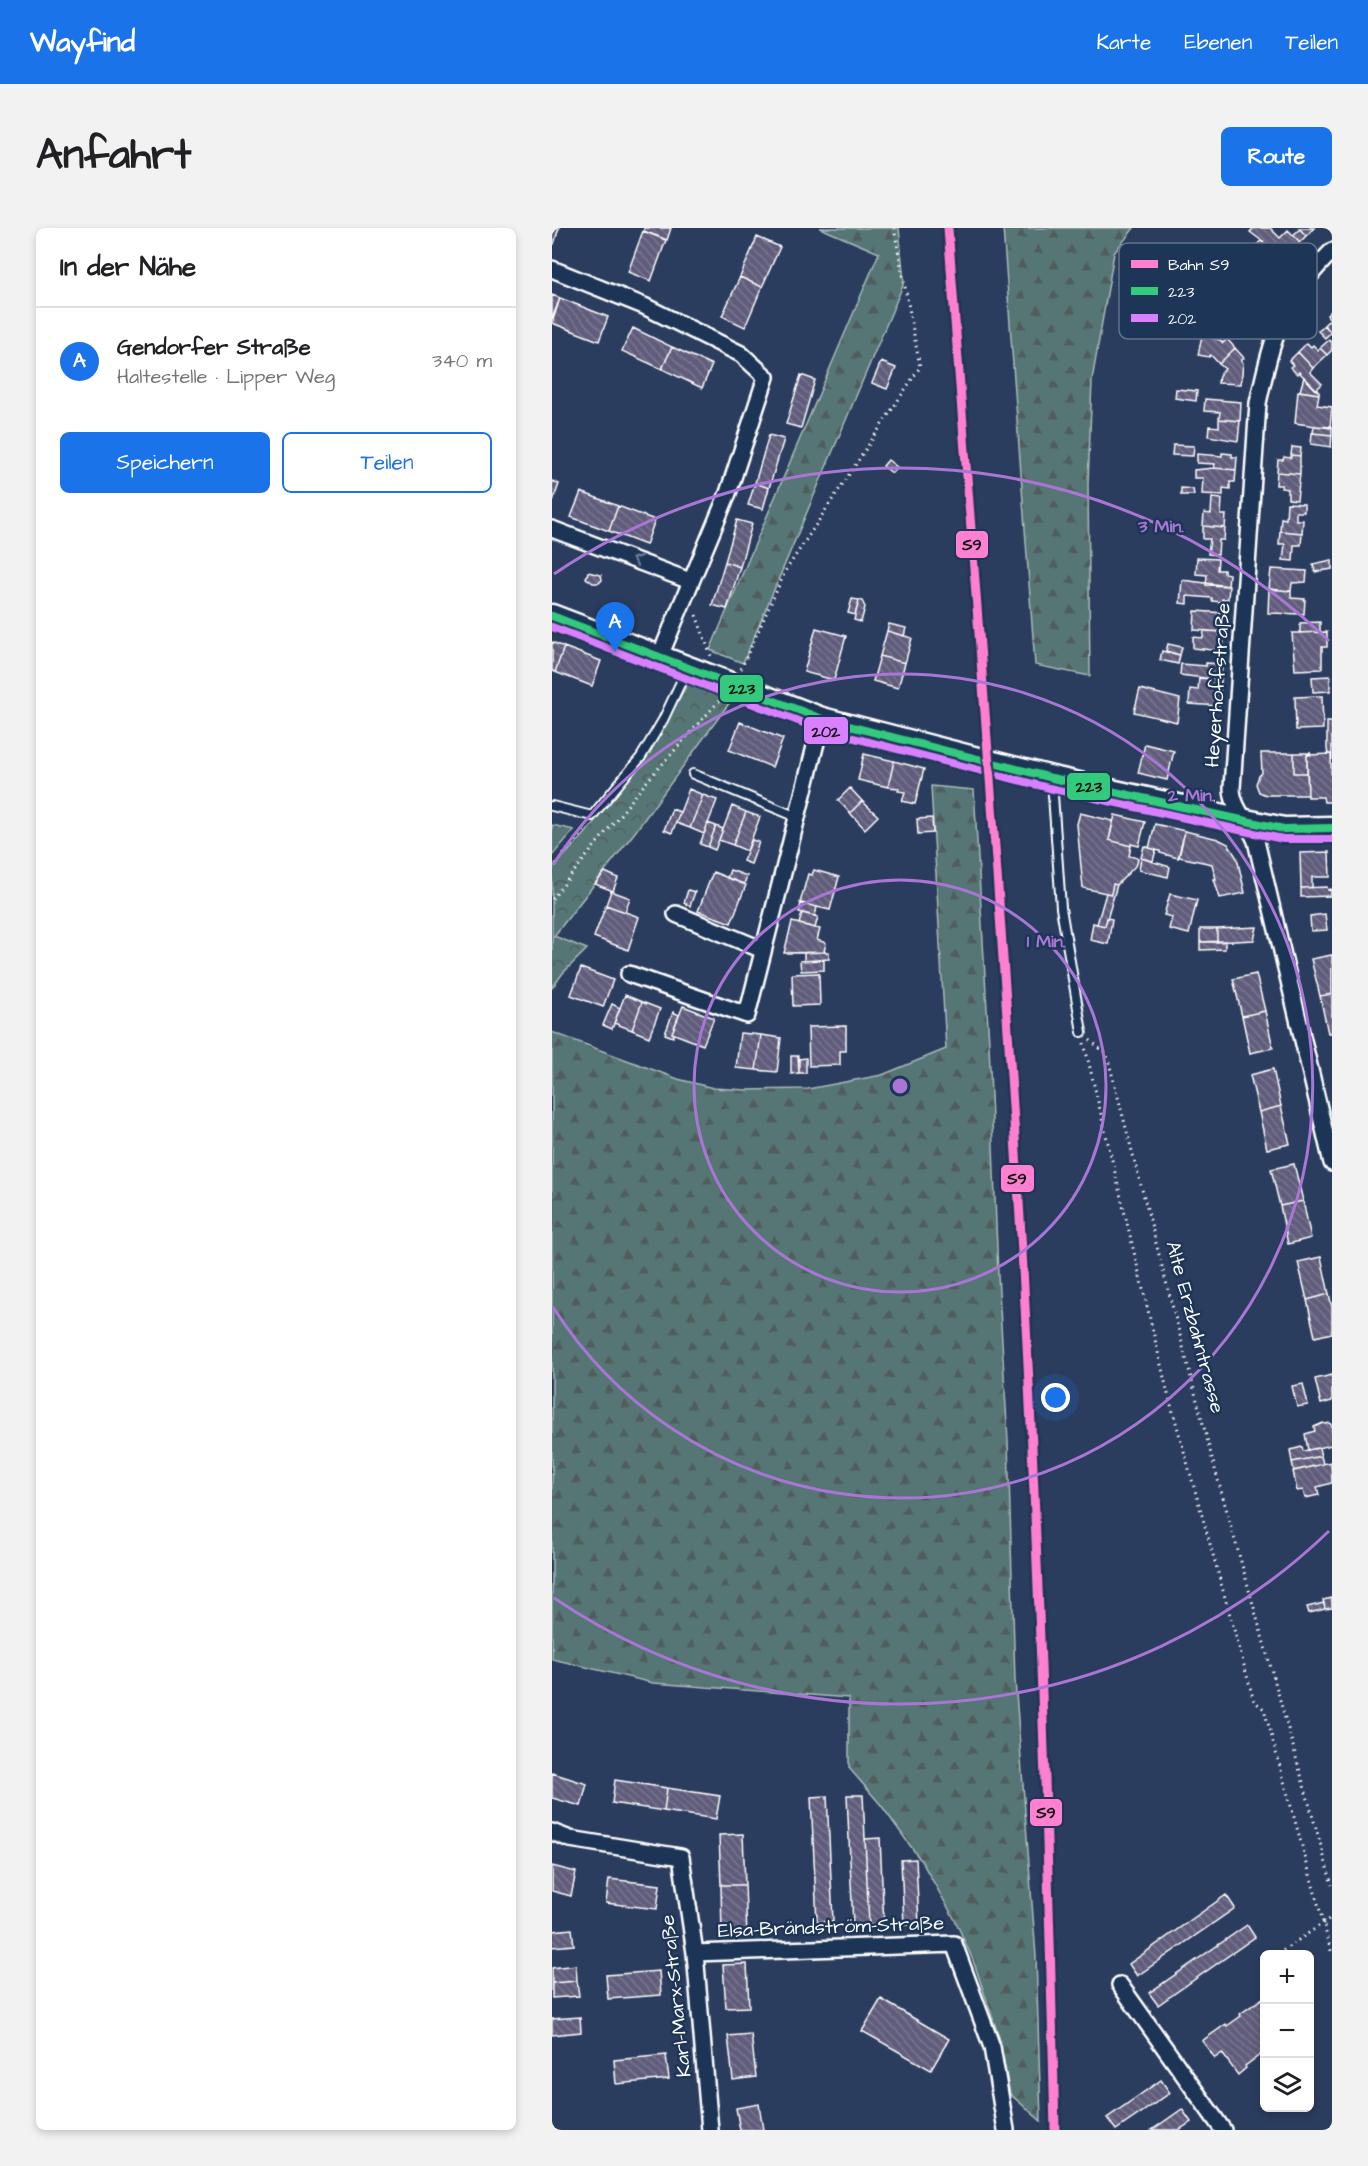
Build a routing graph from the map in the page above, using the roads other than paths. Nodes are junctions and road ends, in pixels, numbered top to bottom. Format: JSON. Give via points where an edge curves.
{"nodes":[{"id":1,"x":1332,"y":251,"type":"edge"},
{"id":2,"x":1317,"y":267,"type":"edge"},
{"id":3,"x":552,"y":269,"type":"edge"},
{"id":4,"x":1276,"y":339,"type":"edge"},
{"id":5,"x":552,"y":529,"type":"edge"},
{"id":6,"x":688,"y":586,"type":"junction"},
{"id":7,"x":552,"y":616,"type":"edge"},
{"id":8,"x":660,"y":656,"type":"junction"},
{"id":9,"x":687,"y":668,"type":"junction"},
{"id":10,"x":822,"y":719,"type":"junction"},
{"id":11,"x":693,"y":774,"type":"dead end"},
{"id":12,"x":1052,"y":778,"type":"junction"},
{"id":13,"x":552,"y":806,"type":"edge"},
{"id":14,"x":797,"y":817,"type":"junction"},
{"id":15,"x":1246,"y":821,"type":"junction"},
{"id":16,"x":1332,"y":828,"type":"edge"},
{"id":17,"x":675,"y":914,"type":"dead end"},
{"id":18,"x":763,"y":950,"type":"junction"},
{"id":19,"x":628,"y":974,"type":"dead end"},
{"id":20,"x":1082,"y":1032,"type":"road end"},
{"id":21,"x":1332,"y":1163,"type":"edge"},
{"id":22,"x":552,"y":1832,"type":"edge"},
{"id":23,"x":695,"y":1953,"type":"junction"},
{"id":24,"x":1120,"y":1985,"type":"dead end"},
{"id":25,"x":1217,"y":2128,"type":"edge"},
{"id":26,"x":710,"y":2130,"type":"edge"},
{"id":27,"x":1006,"y":2130,"type":"edge"}],
"edges":[{"from":1,"to":2,"type":"street","name":"Heyerhoffstraße"},
{"from":3,"to":6,"type":"street","via":[[644,306],[741,354],[766,377],[728,493]]},
{"from":4,"to":15,"type":"street","name":"Heyerhoffstraße","via":[[1258,403],[1232,788],[1234,804]]},
{"from":6,"to":5,"type":"street","one_way":true},
{"from":6,"to":8,"type":"street"},
{"from":7,"to":8,"type":"street"},
{"from":8,"to":9,"type":"street"},
{"from":9,"to":10,"type":"street"},
{"from":9,"to":13,"type":"lane","via":[[663,720],[640,757],[592,816]]},
{"from":10,"to":12,"type":"street"},
{"from":10,"to":14,"type":"street"},
{"from":11,"to":14,"type":"lane"},
{"from":12,"to":15,"type":"street"},
{"from":12,"to":20,"type":"lane","via":[[1060,908]]},
{"from":14,"to":18,"type":"street"},
{"from":15,"to":16,"type":"street","via":[[1284,829]]},
{"from":15,"to":21,"type":"street","name":"Heyerhoffstraße","via":[[1256,841]]},
{"from":17,"to":18,"type":"street"},
{"from":18,"to":19,"type":"street","via":[[747,1015]]},
{"from":22,"to":23,"type":"street","name":"Karl-Marx-Straße","via":[[570,1839],[681,1857]]},
{"from":23,"to":26,"type":"street","name":"Karl-Marx-Straße"},
{"from":23,"to":27,"type":"street","name":"Elsa-Brändström-Straße","via":[[954,1944],[992,2047]]},
{"from":24,"to":25,"type":"street"}]}
